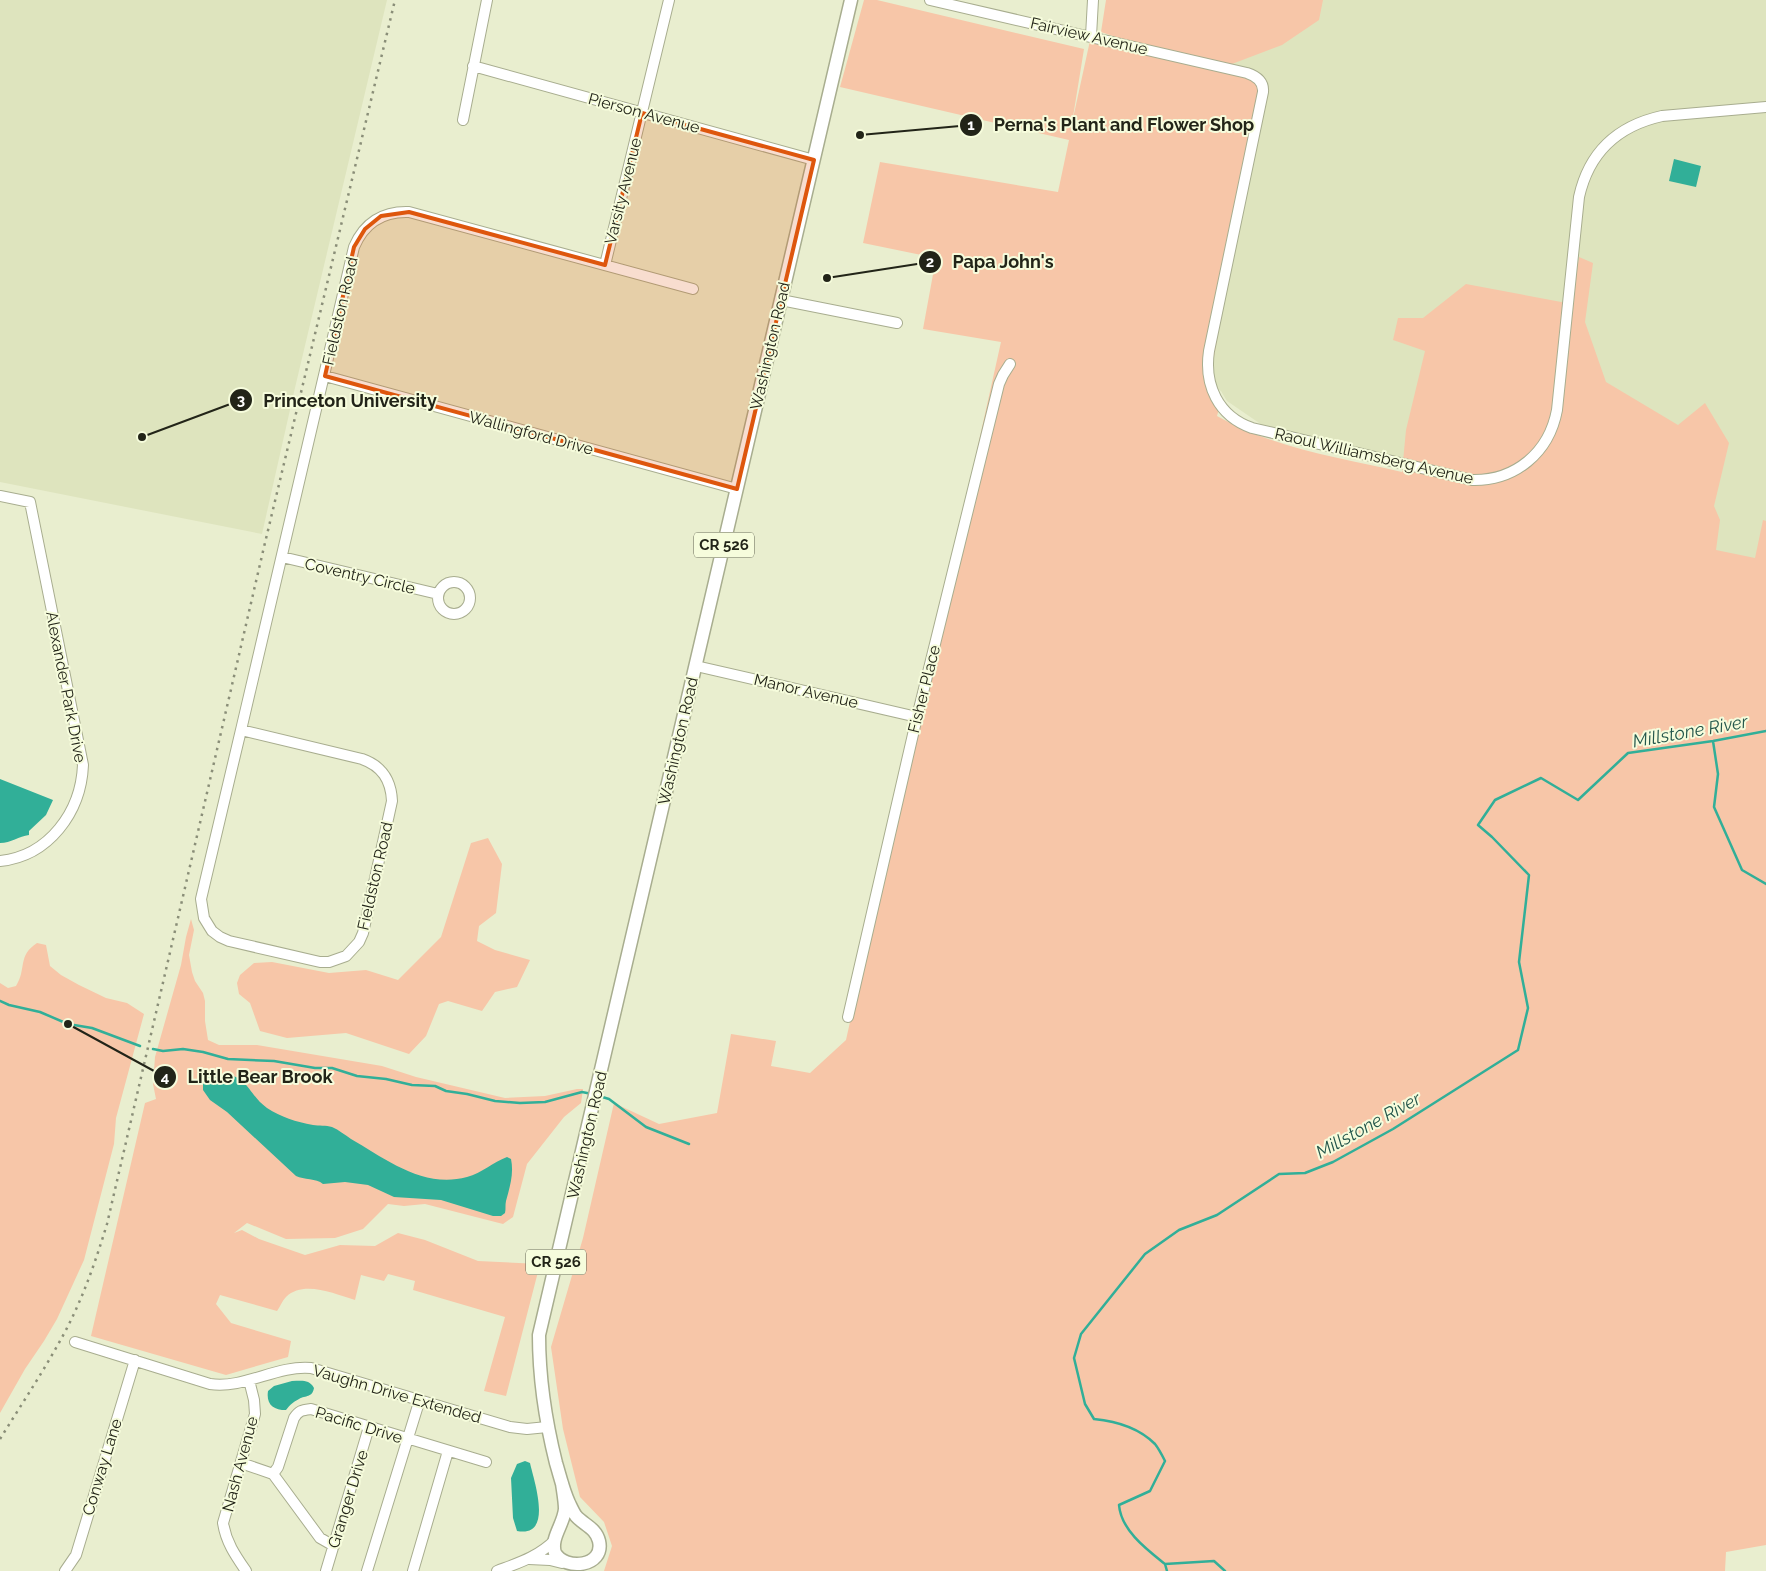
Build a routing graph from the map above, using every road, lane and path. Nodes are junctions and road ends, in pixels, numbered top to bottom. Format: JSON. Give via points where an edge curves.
{"nodes":[{"id":1,"x":487,"y":0,"type":"edge"},
{"id":2,"x":669,"y":0,"type":"edge"},
{"id":3,"x":851,"y":0,"type":"edge"},
{"id":4,"x":930,"y":0,"type":"edge"},
{"id":5,"x":1093,"y":0,"type":"edge"},
{"id":6,"x":1091,"y":36,"type":"junction"},
{"id":7,"x":474,"y":66,"type":"junction"},
{"id":8,"x":1247,"y":73,"type":"joint"},
{"id":9,"x":1766,"y":107,"type":"edge"},
{"id":10,"x":642,"y":113,"type":"junction"},
{"id":11,"x":462,"y":120,"type":"dead end"},
{"id":12,"x":814,"y":160,"type":"junction"},
{"id":13,"x":605,"y":265,"type":"junction"},
{"id":14,"x":693,"y":288,"type":"dead end"},
{"id":15,"x":781,"y":300,"type":"junction"},
{"id":16,"x":897,"y":323,"type":"dead end"},
{"id":17,"x":1010,"y":364,"type":"dead end"},
{"id":18,"x":325,"y":376,"type":"junction"},
{"id":19,"x":737,"y":489,"type":"junction"},
{"id":20,"x":0,"y":496,"type":"edge"},
{"id":21,"x":282,"y":557,"type":"junction"},
{"id":22,"x":438,"y":594,"type":"dead end"},
{"id":23,"x":696,"y":666,"type":"junction"},
{"id":24,"x":916,"y":717,"type":"junction"},
{"id":25,"x":241,"y":730,"type":"junction"},
{"id":26,"x":0,"y":861,"type":"edge"},
{"id":27,"x":848,"y":1017,"type":"dead end"},
{"id":28,"x":75,"y":1342,"type":"dead end"},
{"id":29,"x":135,"y":1360,"type":"junction"},
{"id":30,"x":249,"y":1380,"type":"junction"},
{"id":31,"x":420,"y":1399,"type":"junction"},
{"id":32,"x":369,"y":1427,"type":"junction"},
{"id":33,"x":547,"y":1427,"type":"junction"},
{"id":34,"x":408,"y":1439,"type":"junction"},
{"id":35,"x":448,"y":1451,"type":"junction"},
{"id":36,"x":486,"y":1462,"type":"dead end"},
{"id":37,"x":241,"y":1463,"type":"junction"},
{"id":38,"x":273,"y":1474,"type":"junction"},
{"id":39,"x":562,"y":1483,"type":"junction"},
{"id":40,"x":584,"y":1524,"type":"junction"},
{"id":41,"x":556,"y":1537,"type":"junction"},
{"id":42,"x":334,"y":1546,"type":"junction"},
{"id":43,"x":528,"y":1560,"type":"junction"},
{"id":44,"x":567,"y":1567,"type":"edge"},
{"id":45,"x":589,"y":1567,"type":"edge"},
{"id":46,"x":65,"y":1571,"type":"edge"},
{"id":47,"x":246,"y":1571,"type":"edge"},
{"id":48,"x":326,"y":1571,"type":"edge"},
{"id":49,"x":367,"y":1571,"type":"edge"},
{"id":50,"x":413,"y":1571,"type":"edge"},
{"id":51,"x":497,"y":1571,"type":"edge"}],
"edges":[{"from":1,"to":7,"type":"street"},
{"from":2,"to":10,"type":"street","name":"Varsity Avenue"},
{"from":3,"to":12,"type":"main road","name":"Washington Road","number":"CR 526"},
{"from":4,"to":6,"type":"street","name":"Fairview Avenue"},
{"from":5,"to":6,"type":"street"},
{"from":6,"to":8,"type":"street","name":"Fairview Avenue"},
{"from":7,"to":10,"type":"street","name":"Pierson Avenue"},
{"from":7,"to":11,"type":"street"},
{"from":8,"to":9,"type":"street","name":"Raoul Williamsberg Avenue","via":[[1257,78],[1263,88],[1209,351],[1208,379],[1216,399],[1230,416],[1252,428],[1472,480],[1494,479],[1518,468],[1540,450],[1551,432],[1557,410],[1579,197],[1586,174],[1599,152],[1622,131],[1649,119]]},
{"from":10,"to":12,"type":"street","name":"Pierson Avenue"},
{"from":10,"to":13,"type":"street","name":"Varsity Avenue"},
{"from":12,"to":15,"type":"main road","name":"Washington Road","number":"CR 526"},
{"from":13,"to":14,"type":"street","name":"Fieldston Road"},
{"from":13,"to":18,"type":"street","name":"Fieldston Road","via":[[409,212],[381,216],[364,228],[354,247]]},
{"from":15,"to":16,"type":"street"},
{"from":15,"to":19,"type":"main road","name":"Washington Road","number":"CR 526"},
{"from":17,"to":24,"type":"street","name":"Fisher Place","via":[[999,384]]},
{"from":18,"to":19,"type":"street","name":"Wallingford Drive"},
{"from":18,"to":21,"type":"street","name":"Fieldston Road"},
{"from":19,"to":23,"type":"main road","name":"Washington Road","number":"CR 526"},
{"from":20,"to":26,"type":"street","name":"Alexander Park Drive","via":[[30,502],[83,765],[77,799],[64,823],[43,843],[20,858]]},
{"from":21,"to":22,"type":"street","name":"Coventry Circle"},
{"from":21,"to":25,"type":"street","name":"Fieldston Road"},
{"from":23,"to":24,"type":"street","name":"Manor Avenue"},
{"from":23,"to":33,"type":"main road","name":"Washington Road","number":"CR 526","via":[[539,1335],[539,1370]]},
{"from":24,"to":27,"type":"street","name":"Fisher Place"},
{"from":25,"to":25,"type":"street","name":"Fieldston Road","via":[[201,899],[204,918],[212,931],[228,941],[320,962],[338,960],[354,949],[363,933],[392,801],[389,782],[384,773],[370,762]]},
{"from":28,"to":29,"type":"street","name":"Vaughn Drive Extended"},
{"from":29,"to":30,"type":"street","name":"Vaughn Drive Extended","via":[[210,1384],[223,1386]]},
{"from":29,"to":46,"type":"street","name":"Conway Lane","via":[[76,1555]]},
{"from":30,"to":31,"type":"street","name":"Vaughn Drive Extended","via":[[290,1369],[311,1368]]},
{"from":30,"to":37,"type":"street","name":"Nash Avenue","via":[[255,1414]]},
{"from":31,"to":33,"type":"street","name":"Vaughn Drive Extended","via":[[510,1427]]},
{"from":31,"to":34,"type":"street"},
{"from":32,"to":34,"type":"street","name":"Pacific Drive"},
{"from":32,"to":38,"type":"street","name":"Pacific Drive","via":[[311,1409],[297,1412]]},
{"from":32,"to":42,"type":"street","name":"Granger Drive"},
{"from":33,"to":39,"type":"main road","name":"Washington Road","number":"CR 526"},
{"from":34,"to":35,"type":"street","name":"Pacific Drive"},
{"from":34,"to":49,"type":"street"},
{"from":35,"to":36,"type":"street","name":"Pacific Drive"},
{"from":35,"to":50,"type":"street"},
{"from":37,"to":38,"type":"street"},
{"from":37,"to":47,"type":"street","name":"Nash Avenue","via":[[223,1522],[230,1549]]},
{"from":38,"to":42,"type":"street","via":[[320,1538]]},
{"from":39,"to":40,"type":"main road","name":"Washington Road","number":"CR 526","via":[[576,1516]]},
{"from":39,"to":41,"type":"main road","name":"Washington Road","number":"CR 526","via":[[565,1509]]},
{"from":40,"to":41,"type":"main road","via":[[569,1524]]},
{"from":40,"to":45,"type":"main road","name":"Washington Road","number":"CR 526","via":[[596,1533],[599,1540],[598,1554]]},
{"from":41,"to":43,"type":"street"},
{"from":41,"to":44,"type":"main road","via":[[555,1552]]},
{"from":42,"to":48,"type":"street","name":"Granger Drive"},
{"from":43,"to":44,"type":"street","via":[[550,1560]]},
{"from":43,"to":51,"type":"street"},
{"from":44,"to":45,"type":"main road"}]}
